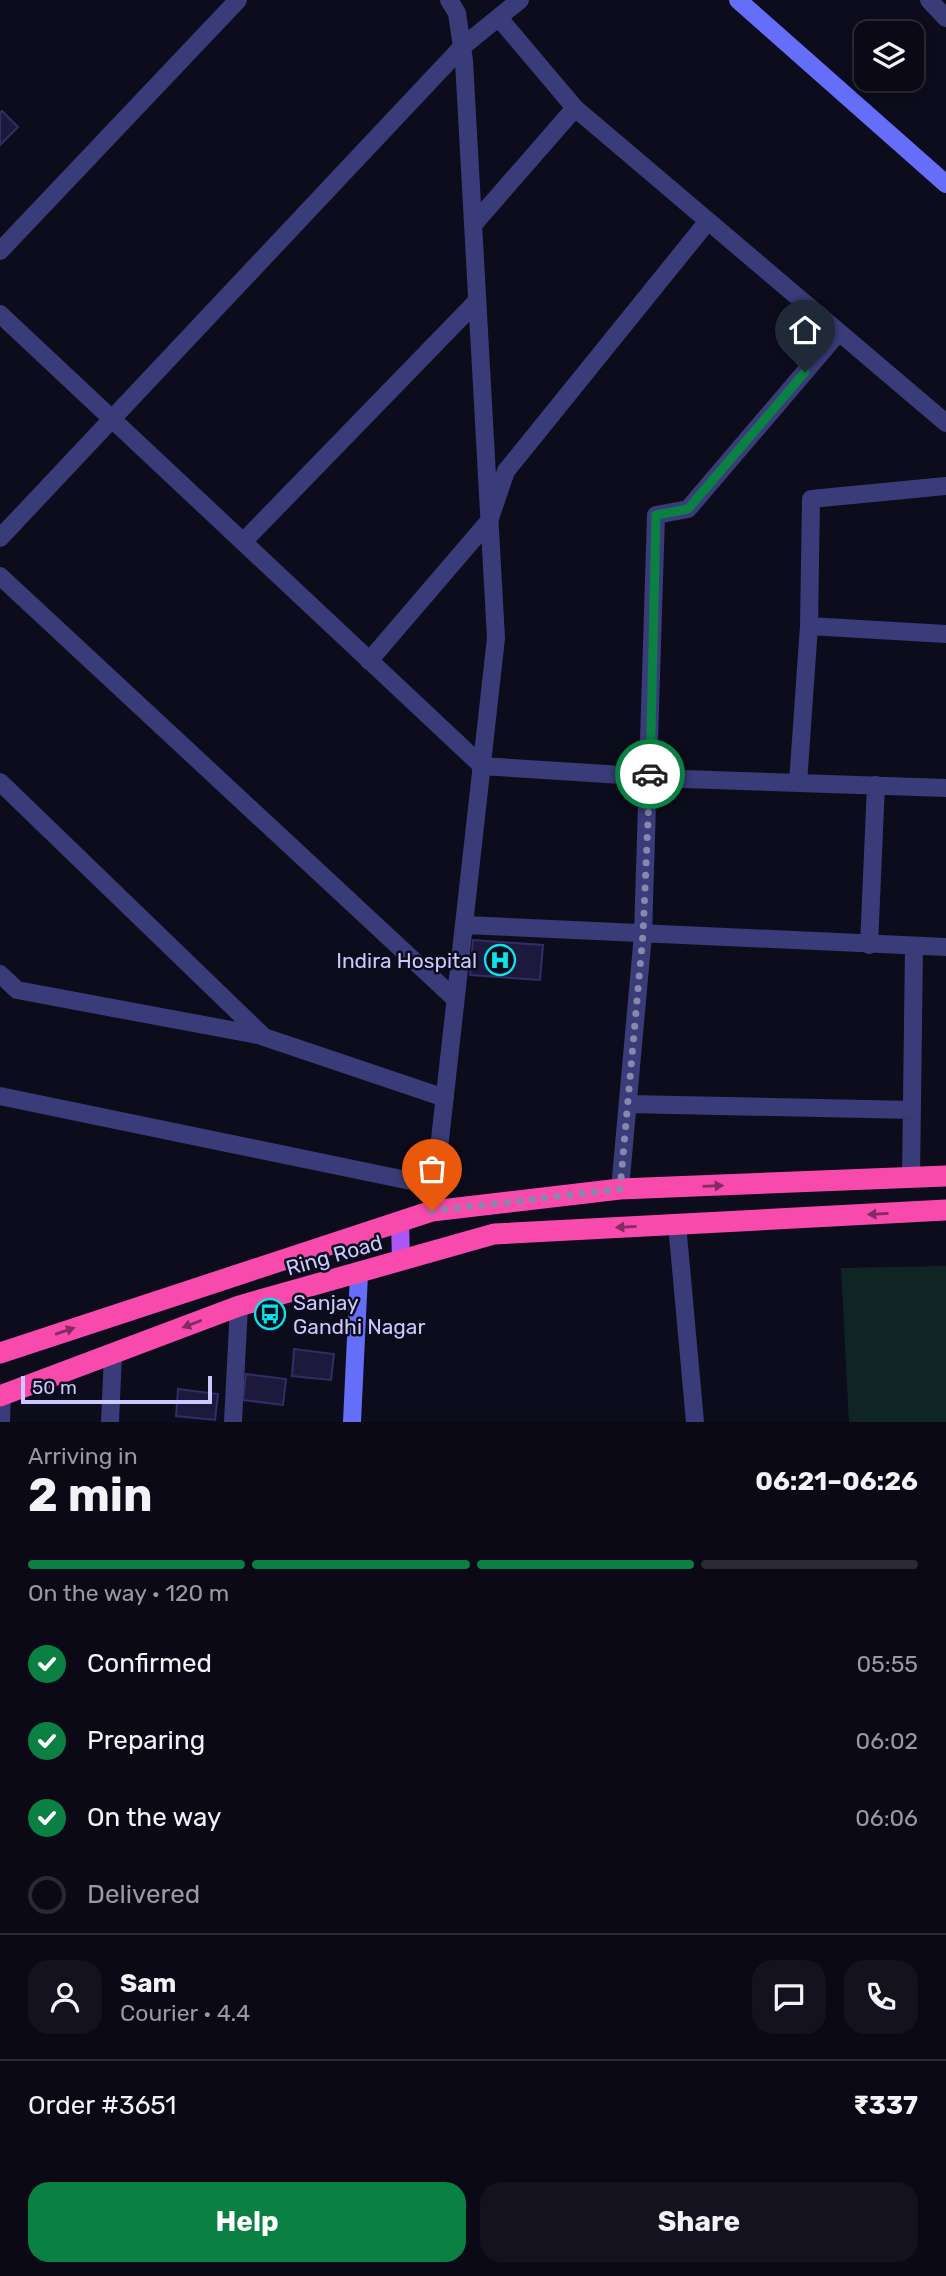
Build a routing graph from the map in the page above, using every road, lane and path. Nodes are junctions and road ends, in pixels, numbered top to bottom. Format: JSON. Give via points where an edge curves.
{"nodes":[{"id":1,"x":238,"y":0,"type":"edge"},
{"id":2,"x":449,"y":0,"type":"edge"},
{"id":3,"x":520,"y":0,"type":"edge"},
{"id":4,"x":738,"y":0,"type":"edge"},
{"id":5,"x":929,"y":0,"type":"edge"},
{"id":6,"x":499,"y":18,"type":"junction"},
{"id":7,"x":946,"y":18,"type":"edge"},
{"id":8,"x":462,"y":47,"type":"junction"},
{"id":9,"x":575,"y":108,"type":"junction"},
{"id":10,"x":946,"y":184,"type":"edge"},
{"id":11,"x":708,"y":221,"type":"junction"},
{"id":12,"x":473,"y":225,"type":"junction"},
{"id":13,"x":0,"y":251,"type":"edge"},
{"id":14,"x":477,"y":301,"type":"junction"},
{"id":15,"x":0,"y":314,"type":"edge"},
{"id":16,"x":839,"y":332,"type":"junction"},
{"id":17,"x":111,"y":418,"type":"junction"},
{"id":18,"x":946,"y":423,"type":"edge"},
{"id":19,"x":946,"y":486,"type":"edge"},
{"id":20,"x":489,"y":521,"type":"junction"},
{"id":21,"x":0,"y":538,"type":"edge"},
{"id":22,"x":243,"y":542,"type":"junction"},
{"id":23,"x":0,"y":576,"type":"edge"},
{"id":24,"x":809,"y":626,"type":"junction"},
{"id":25,"x":946,"y":634,"type":"edge"},
{"id":26,"x":369,"y":661,"type":"junction"},
{"id":27,"x":481,"y":766,"type":"junction"},
{"id":28,"x":650,"y":777,"type":"junction"},
{"id":29,"x":0,"y":782,"type":"edge"},
{"id":30,"x":798,"y":783,"type":"junction"},
{"id":31,"x":876,"y":785,"type":"junction"},
{"id":32,"x":946,"y":788,"type":"edge"},
{"id":33,"x":464,"y":925,"type":"junction"},
{"id":34,"x":643,"y":934,"type":"junction"},
{"id":35,"x":869,"y":944,"type":"junction"},
{"id":36,"x":914,"y":947,"type":"junction"},
{"id":37,"x":946,"y":947,"type":"edge"},
{"id":38,"x":0,"y":974,"type":"edge"},
{"id":39,"x":453,"y":997,"type":"junction"},
{"id":40,"x":264,"y":1037,"type":"junction"},
{"id":41,"x":0,"y":1096,"type":"edge"},
{"id":42,"x":445,"y":1098,"type":"junction"},
{"id":43,"x":628,"y":1104,"type":"junction"},
{"id":44,"x":912,"y":1110,"type":"junction"},
{"id":45,"x":946,"y":1176,"type":"edge"},
{"id":46,"x":911,"y":1178,"type":"junction"},
{"id":47,"x":435,"y":1186,"type":"junction"},
{"id":48,"x":620,"y":1189,"type":"junction"},
{"id":49,"x":946,"y":1210,"type":"edge"},
{"id":50,"x":432,"y":1211,"type":"junction"},
{"id":51,"x":400,"y":1221,"type":"junction"},
{"id":52,"x":677,"y":1224,"type":"junction"},
{"id":53,"x":401,"y":1261,"type":"junction"},
{"id":54,"x":359,"y":1274,"type":"junction"},
{"id":55,"x":239,"y":1306,"type":"junction"},
{"id":56,"x":0,"y":1353,"type":"edge"},
{"id":57,"x":113,"y":1354,"type":"junction"},
{"id":58,"x":1,"y":1396,"type":"edge"},
{"id":59,"x":1,"y":1422,"type":"edge"},
{"id":60,"x":110,"y":1422,"type":"edge"},
{"id":61,"x":233,"y":1422,"type":"edge"},
{"id":62,"x":352,"y":1422,"type":"edge"},
{"id":63,"x":695,"y":1422,"type":"edge"}],
"edges":[{"from":1,"to":13,"type":"street"},
{"from":2,"to":8,"type":"street","via":[[457,13]]},
{"from":3,"to":6,"type":"street"},
{"from":4,"to":10,"type":"main road"},
{"from":5,"to":7,"type":"street"},
{"from":6,"to":8,"type":"street"},
{"from":6,"to":9,"type":"street"},
{"from":8,"to":12,"type":"street"},
{"from":8,"to":17,"type":"street"},
{"from":9,"to":11,"type":"street"},
{"from":9,"to":12,"type":"street"},
{"from":11,"to":16,"type":"street"},
{"from":11,"to":20,"type":"street","via":[[506,471]]},
{"from":12,"to":14,"type":"street"},
{"from":14,"to":20,"type":"street"},
{"from":14,"to":22,"type":"street"},
{"from":15,"to":17,"type":"street"},
{"from":16,"to":18,"type":"street"},
{"from":16,"to":28,"type":"street","via":[[688,509],[656,515]]},
{"from":17,"to":21,"type":"street"},
{"from":17,"to":22,"type":"street"},
{"from":19,"to":24,"type":"street","via":[[811,499]]},
{"from":20,"to":26,"type":"street"},
{"from":20,"to":27,"type":"street","via":[[496,638]]},
{"from":22,"to":26,"type":"street"},
{"from":23,"to":39,"type":"street"},
{"from":24,"to":25,"type":"street"},
{"from":24,"to":30,"type":"street"},
{"from":26,"to":27,"type":"street"},
{"from":27,"to":28,"type":"street"},
{"from":27,"to":33,"type":"street"},
{"from":28,"to":30,"type":"street"},
{"from":28,"to":34,"type":"street"},
{"from":29,"to":40,"type":"street"},
{"from":30,"to":31,"type":"street"},
{"from":31,"to":32,"type":"street"},
{"from":31,"to":35,"type":"street"},
{"from":33,"to":34,"type":"street"},
{"from":33,"to":39,"type":"street"},
{"from":34,"to":35,"type":"street"},
{"from":34,"to":43,"type":"street"},
{"from":35,"to":36,"type":"street"},
{"from":36,"to":37,"type":"street"},
{"from":36,"to":44,"type":"street"},
{"from":38,"to":40,"type":"street","via":[[17,989]]},
{"from":39,"to":42,"type":"street"},
{"from":40,"to":42,"type":"street"},
{"from":41,"to":47,"type":"street"},
{"from":42,"to":47,"type":"street"},
{"from":43,"to":44,"type":"street"},
{"from":43,"to":48,"type":"street"},
{"from":44,"to":46,"type":"street"},
{"from":45,"to":46,"type":"highway","name":"Ring Road"},
{"from":48,"to":46,"type":"highway","name":"Ring Road","one_way":true},
{"from":47,"to":50,"type":"street"},
{"from":48,"to":50,"type":"highway","name":"Ring Road"},
{"from":49,"to":52,"type":"highway","name":"Ring Road","one_way":true},
{"from":50,"to":51,"type":"highway","name":"Ring Road"},
{"from":51,"to":53,"type":"main road"},
{"from":56,"to":51,"type":"highway","name":"Ring Road","one_way":true},
{"from":52,"to":53,"type":"highway","name":"Ring Road","one_way":true,"via":[[494,1234]]},
{"from":52,"to":63,"type":"street"},
{"from":53,"to":54,"type":"highway","name":"Ring Road"},
{"from":54,"to":55,"type":"highway","name":"Ring Road"},
{"from":54,"to":62,"type":"main road"},
{"from":55,"to":57,"type":"highway","name":"Ring Road","one_way":true},
{"from":55,"to":61,"type":"street"},
{"from":57,"to":58,"type":"highway","name":"Ring Road"},
{"from":57,"to":60,"type":"street"},
{"from":58,"to":59,"type":"street"}]}
